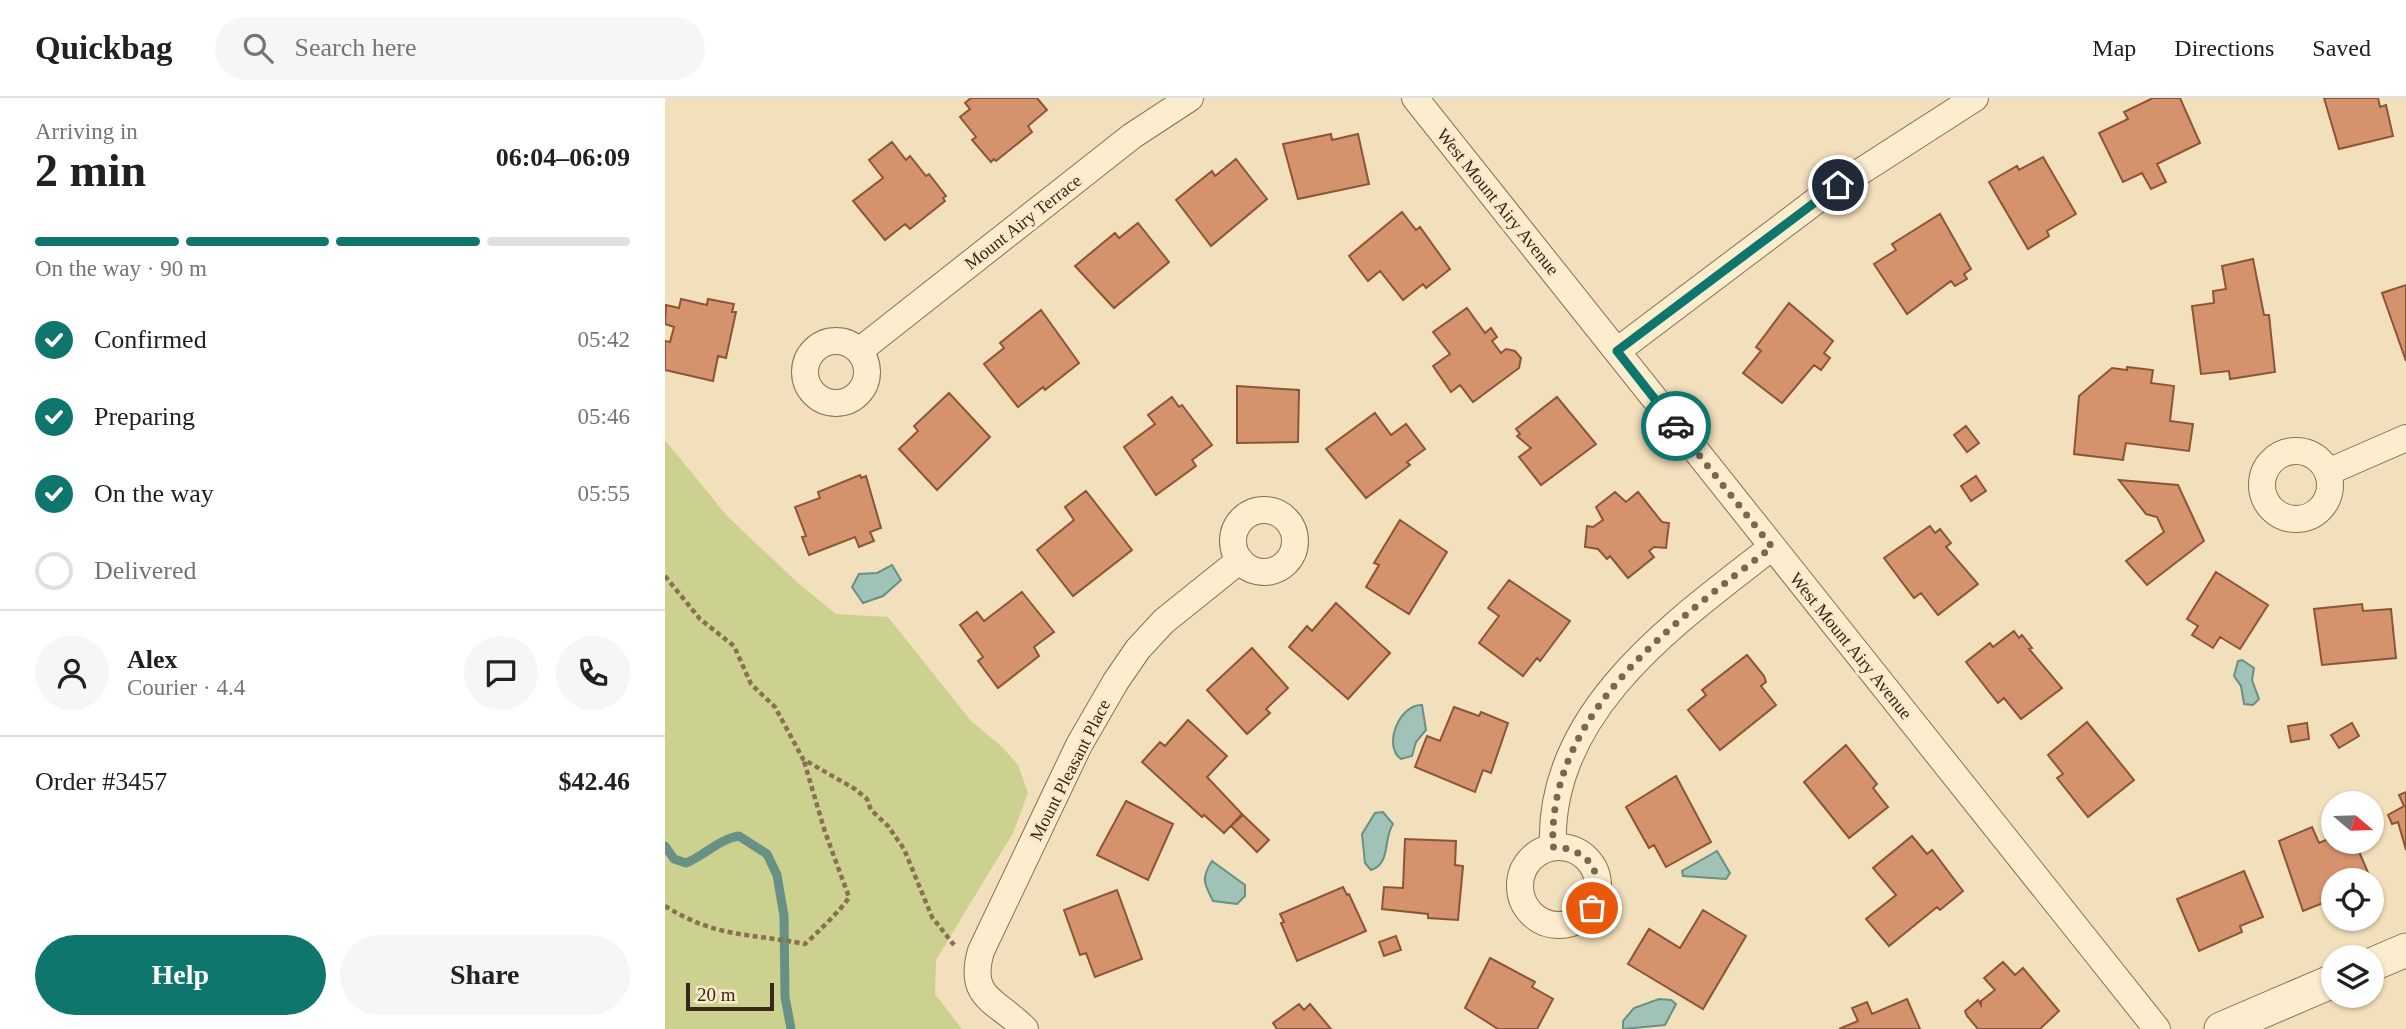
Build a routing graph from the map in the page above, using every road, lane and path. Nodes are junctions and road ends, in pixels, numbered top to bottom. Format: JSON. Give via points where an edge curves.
{"nodes":[{"id":1,"x":1190,"y":98,"type":"edge"},
{"id":2,"x":1415,"y":98,"type":"edge"},
{"id":3,"x":1975,"y":98,"type":"edge"},
{"id":4,"x":859,"y":351,"type":"dead end"},
{"id":5,"x":1617,"y":351,"type":"junction"},
{"id":6,"x":2406,"y":438,"type":"edge"},
{"id":7,"x":2327,"y":472,"type":"dead end"},
{"id":8,"x":1772,"y":547,"type":"junction"},
{"id":9,"x":1240,"y":560,"type":"dead end"},
{"id":10,"x":665,"y":576,"type":"edge"},
{"id":11,"x":803,"y":759,"type":"junction"},
{"id":12,"x":1553,"y":847,"type":"dead end"},
{"id":13,"x":665,"y":906,"type":"edge"},
{"id":14,"x":2406,"y":950,"type":"edge"},
{"id":15,"x":2384,"y":959,"type":"edge"},
{"id":16,"x":976,"y":981,"type":"junction"},
{"id":17,"x":2321,"y":986,"type":"edge"},
{"id":18,"x":1025,"y":1029,"type":"edge"},
{"id":19,"x":2157,"y":1029,"type":"edge"},
{"id":20,"x":2221,"y":1029,"type":"edge"}],
"edges":[{"from":1,"to":4,"type":"street","name":"Mount Airy Terrace","via":[[1132,136]]},
{"from":2,"to":5,"type":"street","name":"West Mount Airy Avenue"},
{"from":3,"to":5,"type":"street","via":[[1821,197]]},
{"from":5,"to":8,"type":"street","name":"West Mount Airy Avenue"},
{"from":6,"to":7,"type":"street"},
{"from":8,"to":12,"type":"street","via":[[1643,653],[1611,690],[1563,773],[1552,818]]},
{"from":8,"to":19,"type":"street","name":"West Mount Airy Avenue"},
{"from":9,"to":16,"type":"street","name":"Mount Pleasant Place","via":[[1164,621],[1116,681],[1079,745],[981,951]]},
{"from":10,"to":11,"type":"path","via":[[700,619],[734,646],[751,684],[775,707]]},
{"from":11,"to":13,"type":"path","via":[[849,897],[845,906],[805,944],[708,928]]},
{"from":11,"to":16,"type":"path","via":[[867,799],[904,849],[932,917]]},
{"from":14,"to":15,"type":"street"},
{"from":16,"to":18,"type":"street","via":[[980,991]]},
{"from":17,"to":20,"type":"street"}]}
